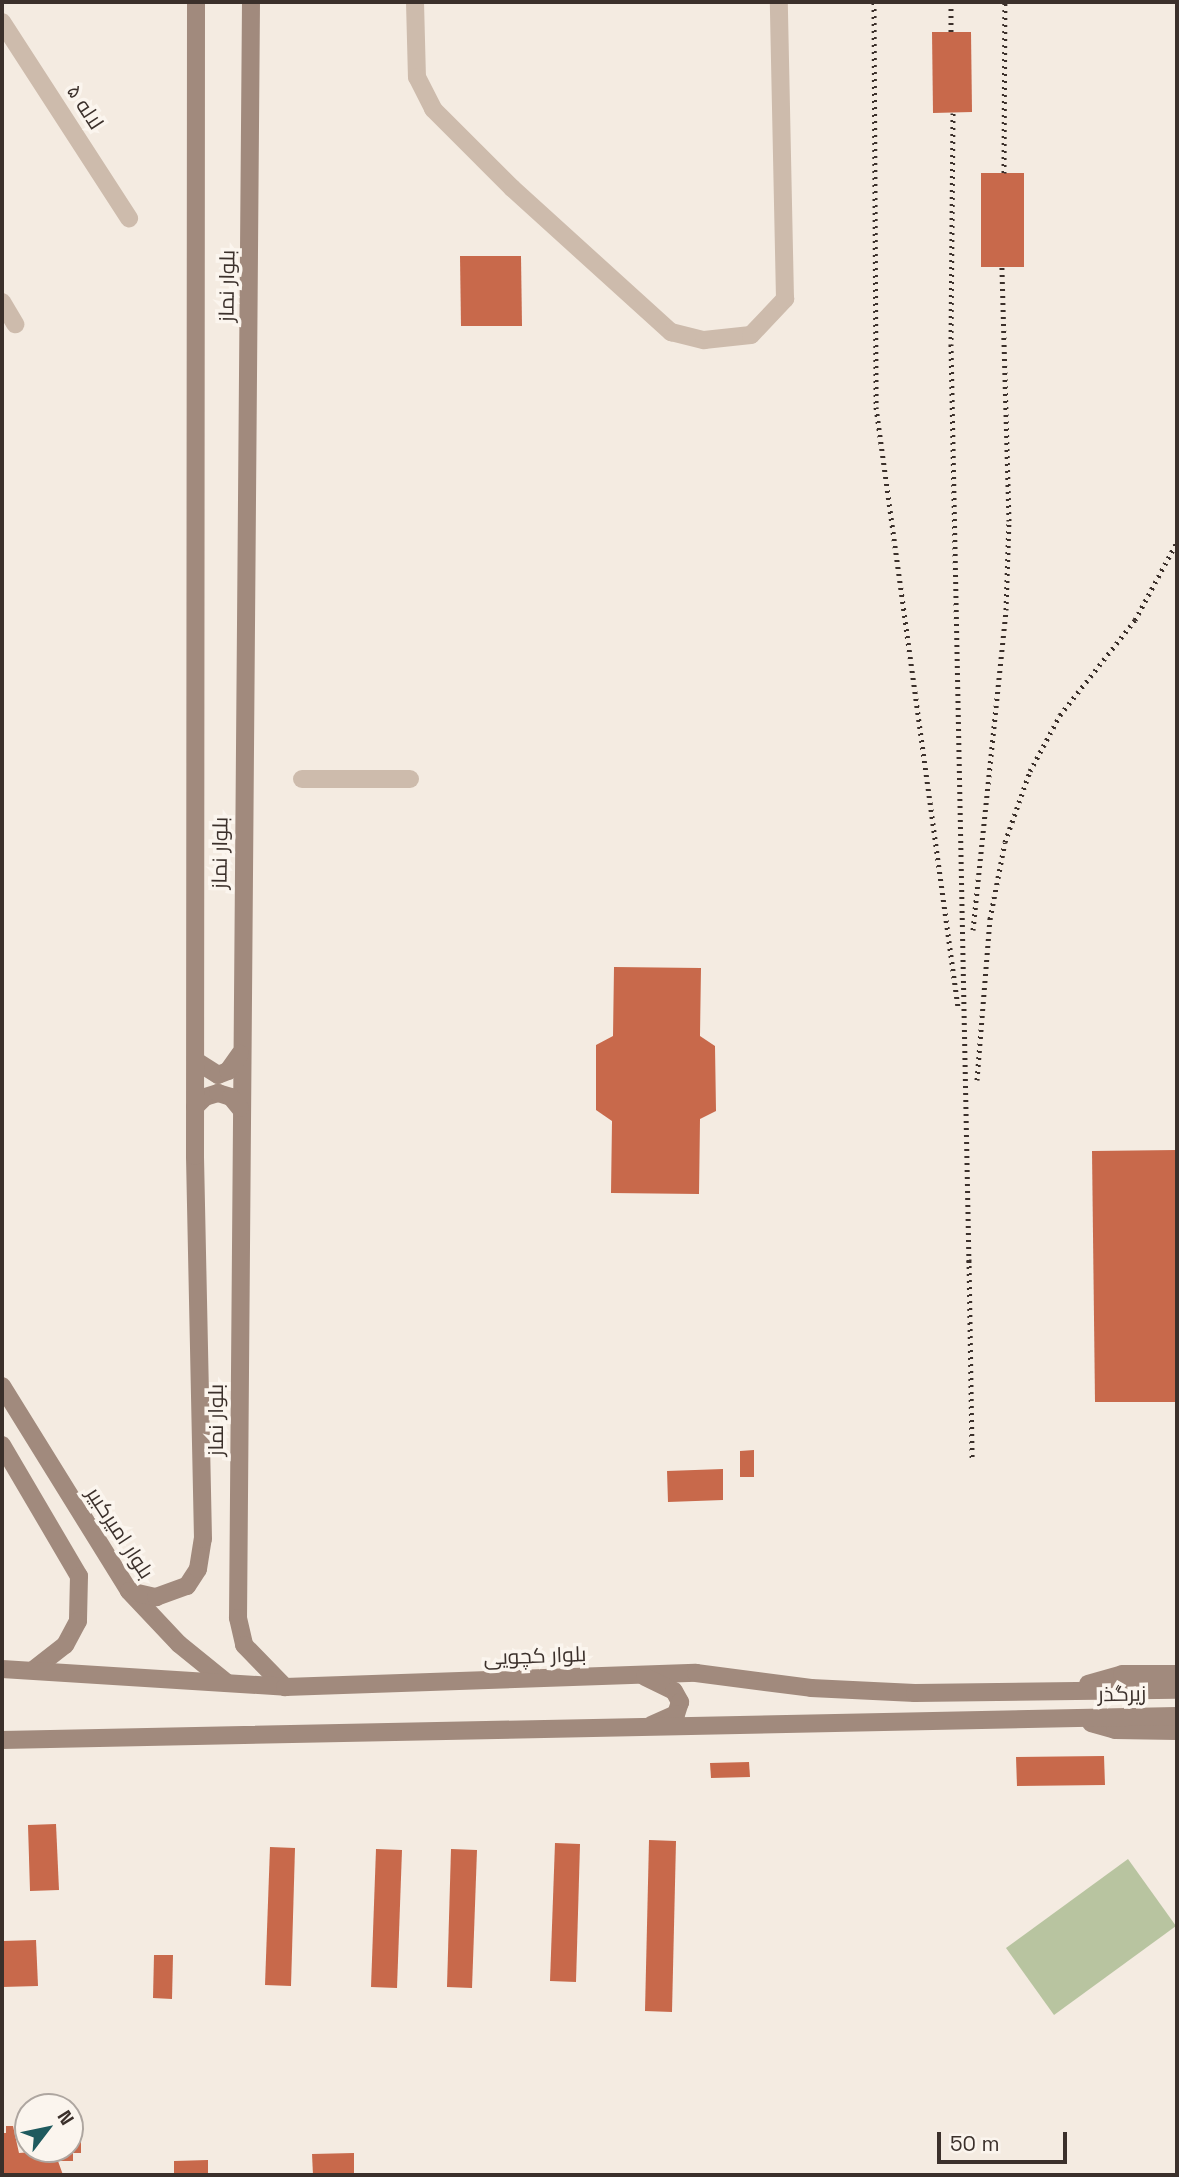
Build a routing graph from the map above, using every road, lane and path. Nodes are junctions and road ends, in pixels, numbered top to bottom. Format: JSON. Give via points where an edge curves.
{"nodes":[{"id":1,"x":197,"y":2,"type":"edge"},
{"id":2,"x":251,"y":2,"type":"edge"},
{"id":3,"x":415,"y":2,"type":"edge"},
{"id":4,"x":779,"y":2,"type":"edge"},
{"id":5,"x":2,"y":22,"type":"edge"},
{"id":6,"x":130,"y":218,"type":"dead end"},
{"id":7,"x":2,"y":302,"type":"edge"},
{"id":8,"x":15,"y":324,"type":"dead end"},
{"id":9,"x":302,"y":779,"type":"dead end"},
{"id":10,"x":410,"y":779,"type":"dead end"},
{"id":11,"x":240,"y":1054,"type":"junction"},
{"id":12,"x":196,"y":1061,"type":"junction"},
{"id":13,"x":195,"y":1107,"type":"junction"},
{"id":14,"x":240,"y":1108,"type":"junction"},
{"id":15,"x":2,"y":1386,"type":"edge"},
{"id":16,"x":2,"y":1444,"type":"edge"},
{"id":17,"x":128,"y":1591,"type":"junction"},
{"id":18,"x":2,"y":1669,"type":"edge"},
{"id":19,"x":34,"y":1669,"type":"junction"},
{"id":20,"x":1177,"y":1674,"type":"edge"},
{"id":21,"x":639,"y":1675,"type":"junction"},
{"id":22,"x":227,"y":1683,"type":"junction"},
{"id":23,"x":285,"y":1687,"type":"junction"},
{"id":24,"x":1070,"y":1689,"type":"junction"},
{"id":25,"x":1177,"y":1690,"type":"edge"},
{"id":26,"x":1177,"y":1716,"type":"edge"},
{"id":27,"x":1067,"y":1717,"type":"junction"},
{"id":28,"x":645,"y":1728,"type":"junction"},
{"id":29,"x":1177,"y":1731,"type":"edge"},
{"id":30,"x":2,"y":1740,"type":"edge"}],
"edges":[{"from":1,"to":12,"type":"main road","name":"بلوار نماز"},
{"from":2,"to":11,"type":"main road","name":"بلوار نماز"},
{"from":3,"to":4,"type":"street","via":[[417,77],[433,109],[671,332],[704,340],[751,335],[785,299]]},
{"from":5,"to":6,"type":"street","name":"لاله ۵"},
{"from":7,"to":8,"type":"street"},
{"from":9,"to":10,"type":"street"},
{"from":11,"to":12,"type":"main road","via":[[228,1071],[218,1075]]},
{"from":11,"to":14,"type":"main road","name":"بلوار نماز"},
{"from":12,"to":13,"type":"main road","name":"بلوار نماز"},
{"from":13,"to":14,"type":"main road","via":[[218,1093],[231,1097]]},
{"from":13,"to":17,"type":"main road","name":"بلوار نماز","via":[[203,1539],[198,1569],[187,1586],[156,1597]]},
{"from":14,"to":23,"type":"main road","name":"بلوار نماز","via":[[238,1618],[244,1645]]},
{"from":15,"to":17,"type":"main road","name":"بلوار امیرکبیر"},
{"from":16,"to":19,"type":"main road","via":[[79,1576],[78,1621],[65,1645]]},
{"from":17,"to":22,"type":"main road","name":"بلوار امیرکبیر","via":[[179,1644]]},
{"from":18,"to":19,"type":"main road","name":"بلوار کچویی"},
{"from":19,"to":22,"type":"main road","name":"بلوار کچویی"},
{"from":20,"to":24,"type":"main road","via":[[1122,1674]]},
{"from":21,"to":23,"type":"main road","name":"بلوار کچویی"},
{"from":21,"to":24,"type":"main road","name":"بلوار کچویی","via":[[696,1673],[811,1688],[915,1692]]},
{"from":21,"to":28,"type":"main road","via":[[674,1691],[680,1702],[676,1714]]},
{"from":22,"to":23,"type":"main road","name":"بلوار کچویی"},
{"from":24,"to":25,"type":"main road","name":"زیرگذر"},
{"from":26,"to":27,"type":"main road","name":"زیرگذر"},
{"from":27,"to":28,"type":"main road"},
{"from":27,"to":29,"type":"main road","via":[[1115,1730]]},
{"from":28,"to":30,"type":"main road"}]}
